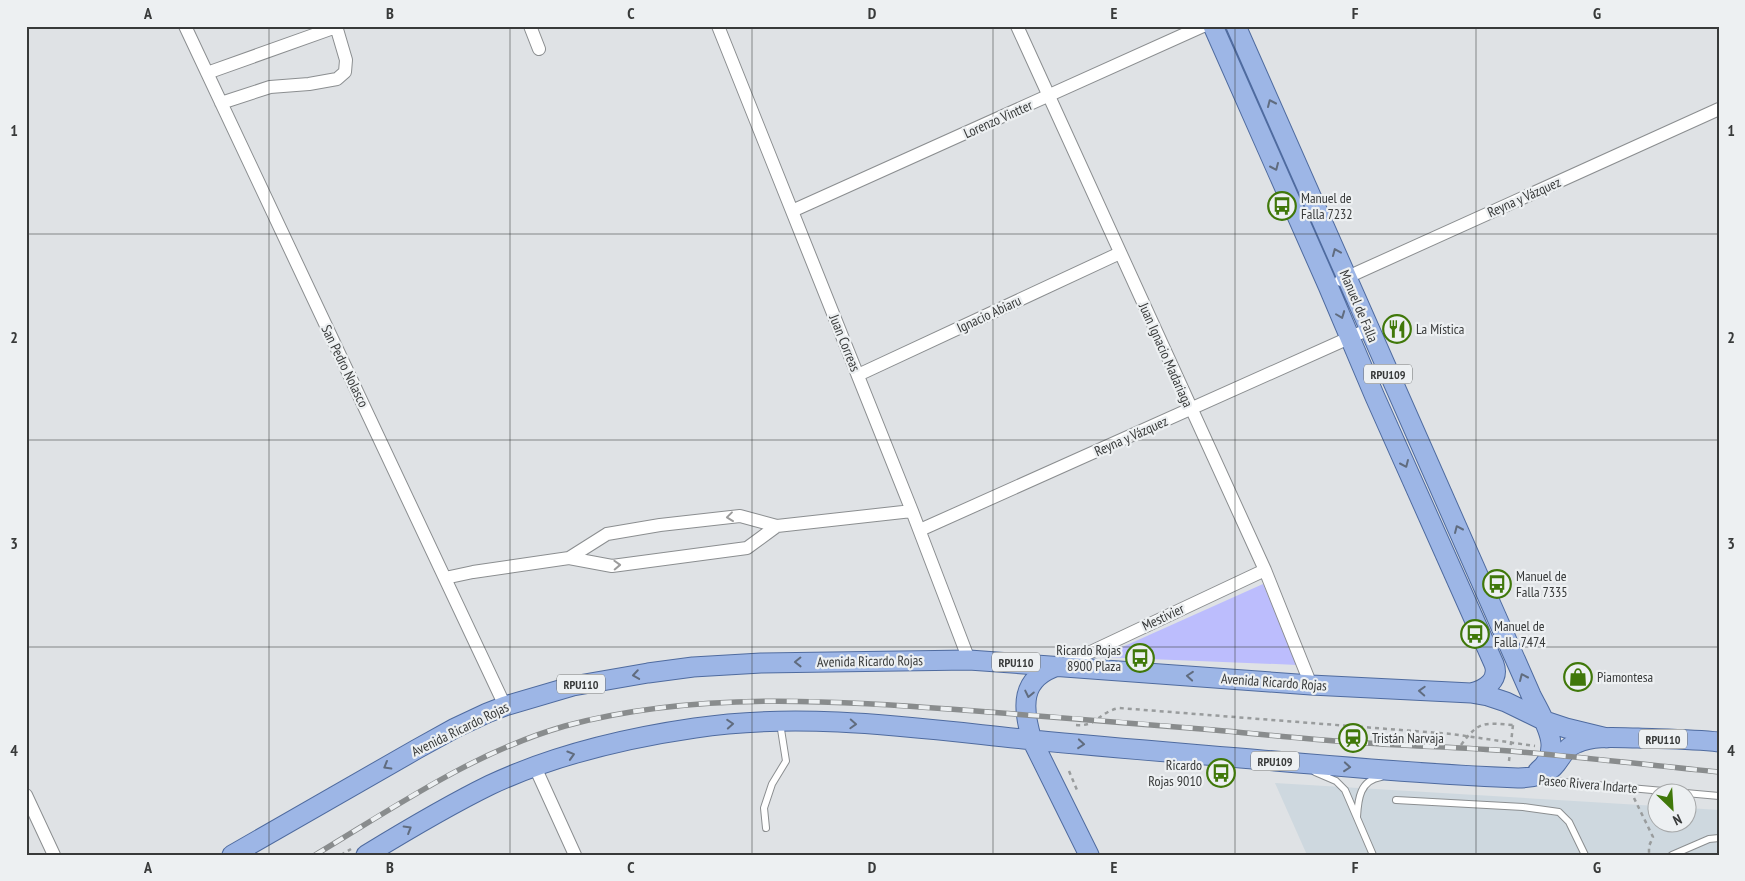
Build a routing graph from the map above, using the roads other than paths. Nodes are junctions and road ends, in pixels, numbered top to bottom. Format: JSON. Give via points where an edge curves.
{"nodes":[{"id":1,"x":185,"y":26,"type":"edge"},
{"id":2,"x":530,"y":26,"type":"edge"},
{"id":3,"x":1017,"y":26,"type":"edge"},
{"id":4,"x":1203,"y":26,"type":"edge"},
{"id":5,"x":1213,"y":26,"type":"edge"},
{"id":6,"x":1236,"y":26,"type":"edge"},
{"id":7,"x":336,"y":27,"type":"edge"},
{"id":8,"x":724,"y":28,"type":"edge"},
{"id":9,"x":539,"y":48,"type":"dead end"},
{"id":10,"x":207,"y":73,"type":"junction"},
{"id":11,"x":1049,"y":96,"type":"junction"},
{"id":12,"x":221,"y":103,"type":"junction"},
{"id":13,"x":1719,"y":109,"type":"edge"},
{"id":14,"x":792,"y":210,"type":"junction"},
{"id":15,"x":1120,"y":252,"type":"junction"},
{"id":16,"x":1347,"y":278,"type":"junction"},
{"id":17,"x":1328,"y":286,"type":"junction"},
{"id":18,"x":1369,"y":329,"type":"junction"},
{"id":19,"x":1349,"y":337,"type":"junction"},
{"id":20,"x":858,"y":375,"type":"junction"},
{"id":21,"x":1190,"y":409,"type":"junction"},
{"id":22,"x":912,"y":511,"type":"junction"},
{"id":23,"x":777,"y":526,"type":"junction"},
{"id":24,"x":920,"y":530,"type":"junction"},
{"id":25,"x":569,"y":558,"type":"junction"},
{"id":26,"x":1265,"y":570,"type":"junction"},
{"id":27,"x":445,"y":578,"type":"junction"},
{"id":28,"x":969,"y":660,"type":"junction"},
{"id":29,"x":1062,"y":665,"type":"junction"},
{"id":30,"x":1311,"y":684,"type":"junction"},
{"id":31,"x":1471,"y":694,"type":"junction"},
{"id":32,"x":505,"y":706,"type":"junction"},
{"id":33,"x":1545,"y":721,"type":"junction"},
{"id":34,"x":780,"y":722,"type":"junction"},
{"id":35,"x":1607,"y":738,"type":"junction"},
{"id":36,"x":1032,"y":740,"type":"junction"},
{"id":37,"x":1719,"y":742,"type":"edge"},
{"id":38,"x":1277,"y":761,"type":"junction"},
{"id":39,"x":535,"y":767,"type":"junction"},
{"id":40,"x":1428,"y":773,"type":"junction"},
{"id":41,"x":1512,"y":778,"type":"junction"},
{"id":42,"x":26,"y":795,"type":"edge"},
{"id":43,"x":1719,"y":796,"type":"edge"},
{"id":44,"x":1396,"y":800,"type":"dead end"},
{"id":45,"x":1356,"y":818,"type":"junction"},
{"id":46,"x":766,"y":828,"type":"dead end"},
{"id":47,"x":1719,"y":838,"type":"edge"},
{"id":48,"x":369,"y":854,"type":"edge"},
{"id":49,"x":54,"y":855,"type":"edge"},
{"id":50,"x":232,"y":855,"type":"edge"},
{"id":51,"x":575,"y":855,"type":"edge"},
{"id":52,"x":1089,"y":855,"type":"edge"},
{"id":53,"x":1373,"y":855,"type":"edge"},
{"id":54,"x":1584,"y":855,"type":"edge"},
{"id":55,"x":1672,"y":855,"type":"edge"}],
"edges":[{"from":1,"to":10,"type":"street","name":"San Pedro Nolasco"},
{"from":2,"to":9,"type":"street"},
{"from":3,"to":11,"type":"street","name":"Juan Ignacio Madariaga"},
{"from":4,"to":11,"type":"street","name":"Lorenzo Vintter"},
{"from":5,"to":17,"type":"main road","name":"Manuel de Falla","number":"RPU109","one_way":true},
{"from":16,"to":6,"type":"main road","name":"Manuel de Falla","number":"RPU109","one_way":true},
{"from":7,"to":10,"type":"street"},
{"from":7,"to":12,"type":"street","via":[[346,60],[345,72],[337,80],[270,88]]},
{"from":8,"to":14,"type":"street","name":"Juan Correas"},
{"from":10,"to":12,"type":"street","name":"San Pedro Nolasco"},
{"from":11,"to":14,"type":"street","name":"Lorenzo Vintter"},
{"from":11,"to":15,"type":"street","name":"Juan Ignacio Madariaga"},
{"from":12,"to":27,"type":"street","name":"San Pedro Nolasco"},
{"from":13,"to":16,"type":"street","name":"Reyna y Vázquez"},
{"from":14,"to":20,"type":"street","name":"Juan Correas"},
{"from":15,"to":20,"type":"street","name":"Ignacio Abiaru"},
{"from":15,"to":21,"type":"street","name":"Juan Ignacio Madariaga"},
{"from":16,"to":17,"type":"street","name":"Reyna y Vázquez"},
{"from":16,"to":18,"type":"main road","name":"Manuel de Falla","number":"RPU109"},
{"from":17,"to":19,"type":"main road","name":"Manuel de Falla","number":"RPU109","one_way":true},
{"from":18,"to":19,"type":"street","name":"Reyna y Vázquez"},
{"from":33,"to":18,"type":"main road","name":"Manuel de Falla","number":"RPU109","one_way":true},
{"from":19,"to":21,"type":"street","name":"Reyna y Vázquez"},
{"from":19,"to":31,"type":"main road","name":"Manuel de Falla","number":"RPU109","one_way":true,"via":[[1496,669],[1492,681]]},
{"from":20,"to":22,"type":"street","name":"Juan Correas"},
{"from":21,"to":24,"type":"street","name":"Reyna y Vázquez"},
{"from":21,"to":26,"type":"street","name":"Juan Ignacio Madariaga"},
{"from":22,"to":23,"type":"street"},
{"from":22,"to":24,"type":"street","name":"Juan Correas"},
{"from":25,"to":23,"type":"street","one_way":true,"via":[[612,566],[748,548]]},
{"from":23,"to":25,"type":"street","one_way":true,"via":[[740,516],[660,525],[607,534]]},
{"from":24,"to":28,"type":"street","name":"Juan Correas"},
{"from":25,"to":27,"type":"street"},
{"from":26,"to":29,"type":"street","name":"Mestivier"},
{"from":26,"to":30,"type":"street","name":"Juan Ignacio Madariaga"},
{"from":27,"to":32,"type":"street","name":"San Pedro Nolasco"},
{"from":28,"to":29,"type":"main road","name":"Avenida Ricardo Rojas","number":"RPU110"},
{"from":28,"to":32,"type":"main road","name":"Avenida Ricardo Rojas","number":"RPU110","one_way":true,"via":[[693,667],[596,681]]},
{"from":30,"to":29,"type":"main road","name":"Avenida Ricardo Rojas","one_way":true},
{"from":29,"to":36,"type":"main road","one_way":true,"via":[[1038,676],[1030,687],[1027,715]]},
{"from":31,"to":30,"type":"main road","name":"Avenida Ricardo Rojas","one_way":true},
{"from":31,"to":33,"type":"main road","name":"Avenida Ricardo Rojas","number":"RPU110","via":[[1488,696],[1515,716]]},
{"from":32,"to":50,"type":"main road","name":"Avenida Ricardo Rojas","number":"RPU110","one_way":true,"via":[[417,748]]},
{"from":33,"to":35,"type":"main road","name":"Avenida Ricardo Rojas","number":"RPU110"},
{"from":33,"to":41,"type":"main road","name":"Avenida Ricardo Rojas","number":"RPU109","via":[[1550,736],[1547,759],[1538,770]]},
{"from":34,"to":36,"type":"main road","name":"Avenida Ricardo Rojas","one_way":true,"via":[[915,728]]},
{"from":39,"to":34,"type":"main road","name":"Avenida Ricardo Rojas","one_way":true,"via":[[586,751],[671,732]]},
{"from":34,"to":46,"type":"lane","via":[[786,761],[772,784],[764,808]]},
{"from":35,"to":37,"type":"main road","name":"Avenida Ricardo Rojas","number":"RPU110"},
{"from":35,"to":41,"type":"main road","name":"Avenida Ricardo Rojas","number":"RPU110","via":[[1577,743],[1566,749],[1547,772],[1534,777]]},
{"from":36,"to":38,"type":"main road","name":"Avenida Ricardo Rojas","number":"RPU109","one_way":true},
{"from":36,"to":52,"type":"main road"},
{"from":38,"to":40,"type":"main road","name":"Avenida Ricardo Rojas","number":"RPU109","one_way":true},
{"from":38,"to":45,"type":"lane","via":[[1336,781],[1345,790]]},
{"from":48,"to":39,"type":"main road","name":"Avenida Ricardo Rojas","one_way":true,"via":[[424,819]]},
{"from":39,"to":51,"type":"street"},
{"from":40,"to":41,"type":"main road","name":"Avenida Ricardo Rojas","number":"RPU109"},
{"from":40,"to":45,"type":"lane","via":[[1378,778],[1367,783],[1360,790]]},
{"from":41,"to":43,"type":"lane","name":"Paseo Rivera Indarte"},
{"from":42,"to":49,"type":"street"},
{"from":44,"to":54,"type":"lane","via":[[1559,812],[1567,818]]},
{"from":45,"to":53,"type":"lane"},
{"from":47,"to":55,"type":"lane"}]}
